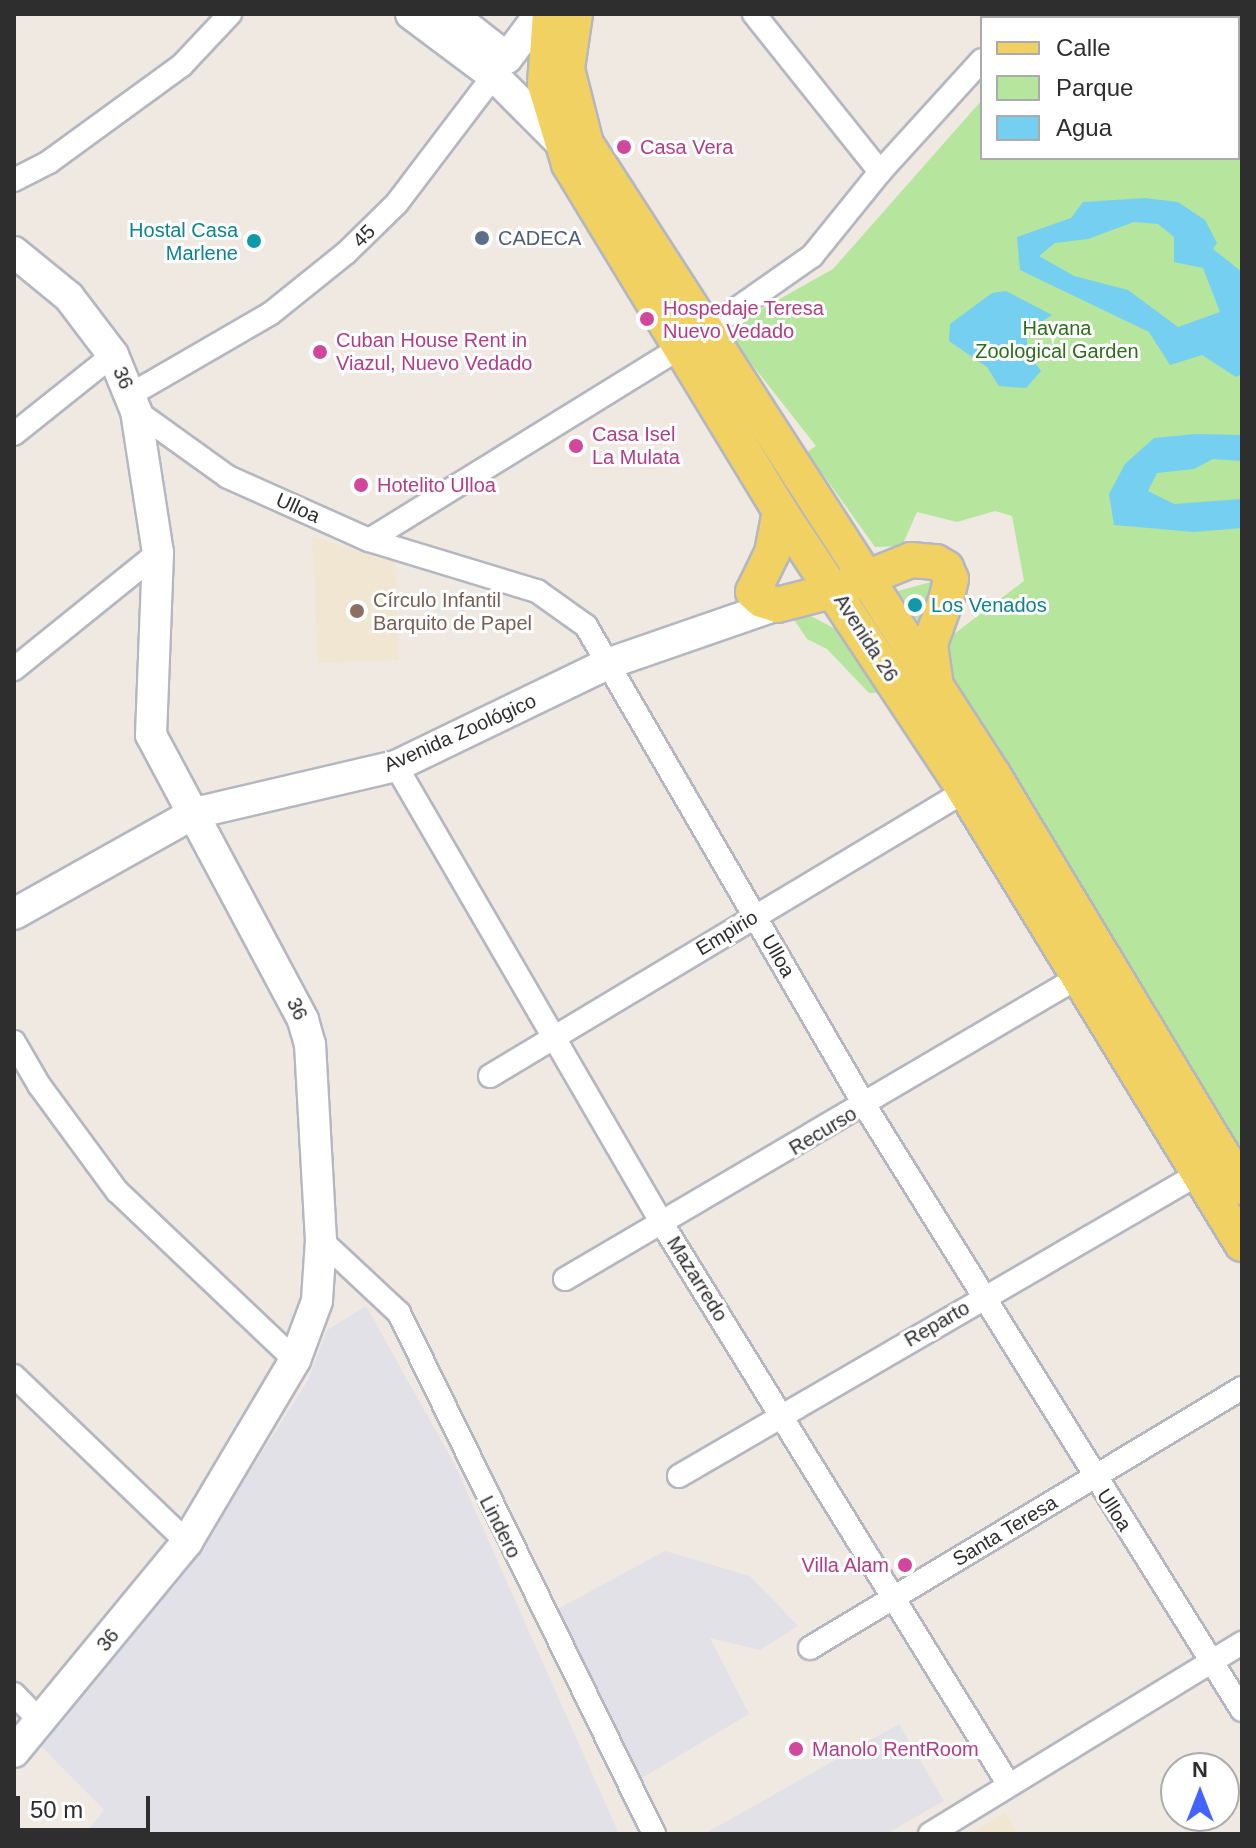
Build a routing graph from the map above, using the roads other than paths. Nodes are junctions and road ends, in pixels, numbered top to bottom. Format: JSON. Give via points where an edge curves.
{"nodes":[{"id":1,"x":230,"y":14,"type":"edge"},
{"id":2,"x":411,"y":14,"type":"edge"},
{"id":3,"x":451,"y":14,"type":"edge"},
{"id":4,"x":540,"y":14,"type":"edge"},
{"id":5,"x":550,"y":14,"type":"edge"},
{"id":6,"x":575,"y":14,"type":"edge"},
{"id":7,"x":754,"y":14,"type":"edge"},
{"id":8,"x":980,"y":62,"type":"edge"},
{"id":9,"x":500,"y":67,"type":"junction"},
{"id":10,"x":558,"y":140,"type":"junction"},
{"id":11,"x":880,"y":172,"type":"junction"},
{"id":12,"x":14,"y":180,"type":"edge"},
{"id":13,"x":14,"y":252,"type":"edge"},
{"id":14,"x":694,"y":338,"type":"junction"},
{"id":15,"x":113,"y":355,"type":"junction"},
{"id":16,"x":133,"y":403,"type":"junction"},
{"id":17,"x":14,"y":434,"type":"edge"},
{"id":18,"x":780,"y":511,"type":"junction"},
{"id":19,"x":369,"y":540,"type":"junction"},
{"id":20,"x":158,"y":553,"type":"junction"},
{"id":21,"x":849,"y":584,"type":"junction"},
{"id":22,"x":757,"y":605,"type":"junction"},
{"id":23,"x":607,"y":664,"type":"junction"},
{"id":24,"x":14,"y":669,"type":"edge"},
{"id":25,"x":936,"y":684,"type":"junction"},
{"id":26,"x":396,"y":766,"type":"junction"},
{"id":27,"x":965,"y":791,"type":"junction"},
{"id":28,"x":195,"y":813,"type":"junction"},
{"id":29,"x":14,"y":914,"type":"edge"},
{"id":30,"x":755,"y":916,"type":"junction"},
{"id":31,"x":1077,"y":978,"type":"junction"},
{"id":32,"x":556,"y":1036,"type":"junction"},
{"id":33,"x":14,"y":1042,"type":"edge"},
{"id":34,"x":490,"y":1076,"type":"dead end"},
{"id":35,"x":865,"y":1106,"type":"junction"},
{"id":36,"x":1198,"y":1174,"type":"junction"},
{"id":37,"x":1242,"y":1187,"type":"edge"},
{"id":38,"x":663,"y":1225,"type":"junction"},
{"id":39,"x":321,"y":1240,"type":"junction"},
{"id":40,"x":1242,"y":1244,"type":"edge"},
{"id":41,"x":565,"y":1279,"type":"dead end"},
{"id":42,"x":984,"y":1297,"type":"junction"},
{"id":43,"x":295,"y":1360,"type":"junction"},
{"id":44,"x":14,"y":1376,"type":"edge"},
{"id":45,"x":1242,"y":1388,"type":"edge"},
{"id":46,"x":780,"y":1415,"type":"junction"},
{"id":47,"x":679,"y":1476,"type":"dead end"},
{"id":48,"x":1093,"y":1478,"type":"junction"},
{"id":49,"x":187,"y":1542,"type":"junction"},
{"id":50,"x":893,"y":1598,"type":"junction"},
{"id":51,"x":1242,"y":1643,"type":"edge"},
{"id":52,"x":810,"y":1648,"type":"dead end"},
{"id":53,"x":1212,"y":1661,"type":"junction"},
{"id":54,"x":14,"y":1694,"type":"edge"},
{"id":55,"x":1242,"y":1710,"type":"edge"},
{"id":56,"x":41,"y":1722,"type":"junction"},
{"id":57,"x":14,"y":1752,"type":"edge"},
{"id":58,"x":1009,"y":1785,"type":"junction"},
{"id":59,"x":654,"y":1834,"type":"edge"},
{"id":60,"x":930,"y":1834,"type":"edge"}],
"edges":[{"from":1,"to":12,"type":"street","via":[[182,65],[49,162]]},
{"from":2,"to":9,"type":"street"},
{"from":3,"to":9,"type":"street"},
{"from":4,"to":9,"type":"street","name":"45"},
{"from":5,"to":10,"type":"main road","name":"Avenida 26","via":[[545,84]]},
{"from":6,"to":14,"type":"main road","name":"Avenida 26","via":[[567,69],[586,144]]},
{"from":7,"to":11,"type":"street"},
{"from":8,"to":11,"type":"street"},
{"from":9,"to":10,"type":"street"},
{"from":9,"to":16,"type":"street","name":"45","via":[[397,203],[346,253],[270,314]]},
{"from":10,"to":14,"type":"main road","name":"Avenida 26"},
{"from":11,"to":14,"type":"street","via":[[799,267]]},
{"from":13,"to":15,"type":"street","name":"36","via":[[69,297]]},
{"from":14,"to":18,"type":"main road","name":"Avenida 26"},
{"from":14,"to":19,"type":"street"},
{"from":14,"to":21,"type":"main road","name":"Avenida 26"},
{"from":15,"to":16,"type":"street","name":"36"},
{"from":15,"to":17,"type":"street"},
{"from":16,"to":19,"type":"street","name":"Ulloa","via":[[228,477]]},
{"from":16,"to":20,"type":"street","name":"36"},
{"from":18,"to":21,"type":"main road","name":"Avenida 26"},
{"from":18,"to":22,"type":"main road"},
{"from":19,"to":23,"type":"street","name":"Ulloa","via":[[537,591],[586,626]]},
{"from":20,"to":24,"type":"street"},
{"from":20,"to":28,"type":"street","name":"36","via":[[151,735]]},
{"from":21,"to":22,"type":"main road"},
{"from":21,"to":25,"type":"main road","name":"Avenida 26"},
{"from":21,"to":25,"type":"main road","via":[[911,560],[946,568],[951,579],[930,644]]},
{"from":21,"to":27,"type":"main road","name":"Avenida 26"},
{"from":22,"to":23,"type":"street","name":"Avenida Zoológico"},
{"from":23,"to":26,"type":"street","name":"Avenida Zoológico"},
{"from":23,"to":30,"type":"street","name":"Ulloa"},
{"from":25,"to":37,"type":"main road","name":"Avenida 26"},
{"from":26,"to":28,"type":"street","name":"Avenida Zoológico"},
{"from":26,"to":32,"type":"street","name":"Mazarredo"},
{"from":27,"to":30,"type":"street","name":"Empirio"},
{"from":27,"to":31,"type":"main road","name":"Avenida 26"},
{"from":28,"to":29,"type":"street","name":"Avenida Zoológico"},
{"from":28,"to":39,"type":"street","name":"36","via":[[303,1020],[310,1044]]},
{"from":30,"to":32,"type":"street","name":"Empirio"},
{"from":30,"to":35,"type":"street","name":"Ulloa"},
{"from":31,"to":35,"type":"street","name":"Recurso"},
{"from":31,"to":36,"type":"main road","name":"Avenida 26"},
{"from":32,"to":34,"type":"street","name":"Empirio"},
{"from":32,"to":38,"type":"street","name":"Mazarredo"},
{"from":33,"to":43,"type":"street","via":[[117,1191]]},
{"from":35,"to":38,"type":"street","name":"Recurso"},
{"from":35,"to":42,"type":"street","name":"Ulloa"},
{"from":36,"to":40,"type":"main road","name":"Avenida 26"},
{"from":36,"to":42,"type":"street","name":"Reparto"},
{"from":38,"to":41,"type":"street","name":"Recurso"},
{"from":38,"to":46,"type":"street","name":"Mazarredo"},
{"from":39,"to":43,"type":"street","name":"36","via":[[317,1301]]},
{"from":39,"to":59,"type":"street","name":"Lindero","via":[[399,1313]]},
{"from":42,"to":46,"type":"street","name":"Reparto"},
{"from":42,"to":48,"type":"street","name":"Ulloa"},
{"from":43,"to":49,"type":"street","name":"36"},
{"from":44,"to":49,"type":"street"},
{"from":45,"to":48,"type":"street","name":"Santa Teresa"},
{"from":46,"to":47,"type":"street","name":"Reparto"},
{"from":46,"to":50,"type":"street","name":"Mazarredo"},
{"from":48,"to":50,"type":"street","name":"Santa Teresa"},
{"from":48,"to":53,"type":"street","name":"Ulloa"},
{"from":49,"to":56,"type":"street","name":"36"},
{"from":50,"to":52,"type":"street","name":"Santa Teresa"},
{"from":50,"to":58,"type":"street","name":"Mazarredo"},
{"from":51,"to":53,"type":"street"},
{"from":53,"to":55,"type":"street","name":"Ulloa"},
{"from":53,"to":58,"type":"street"},
{"from":54,"to":56,"type":"street"},
{"from":56,"to":57,"type":"street","name":"36"},
{"from":58,"to":60,"type":"street"}]}
